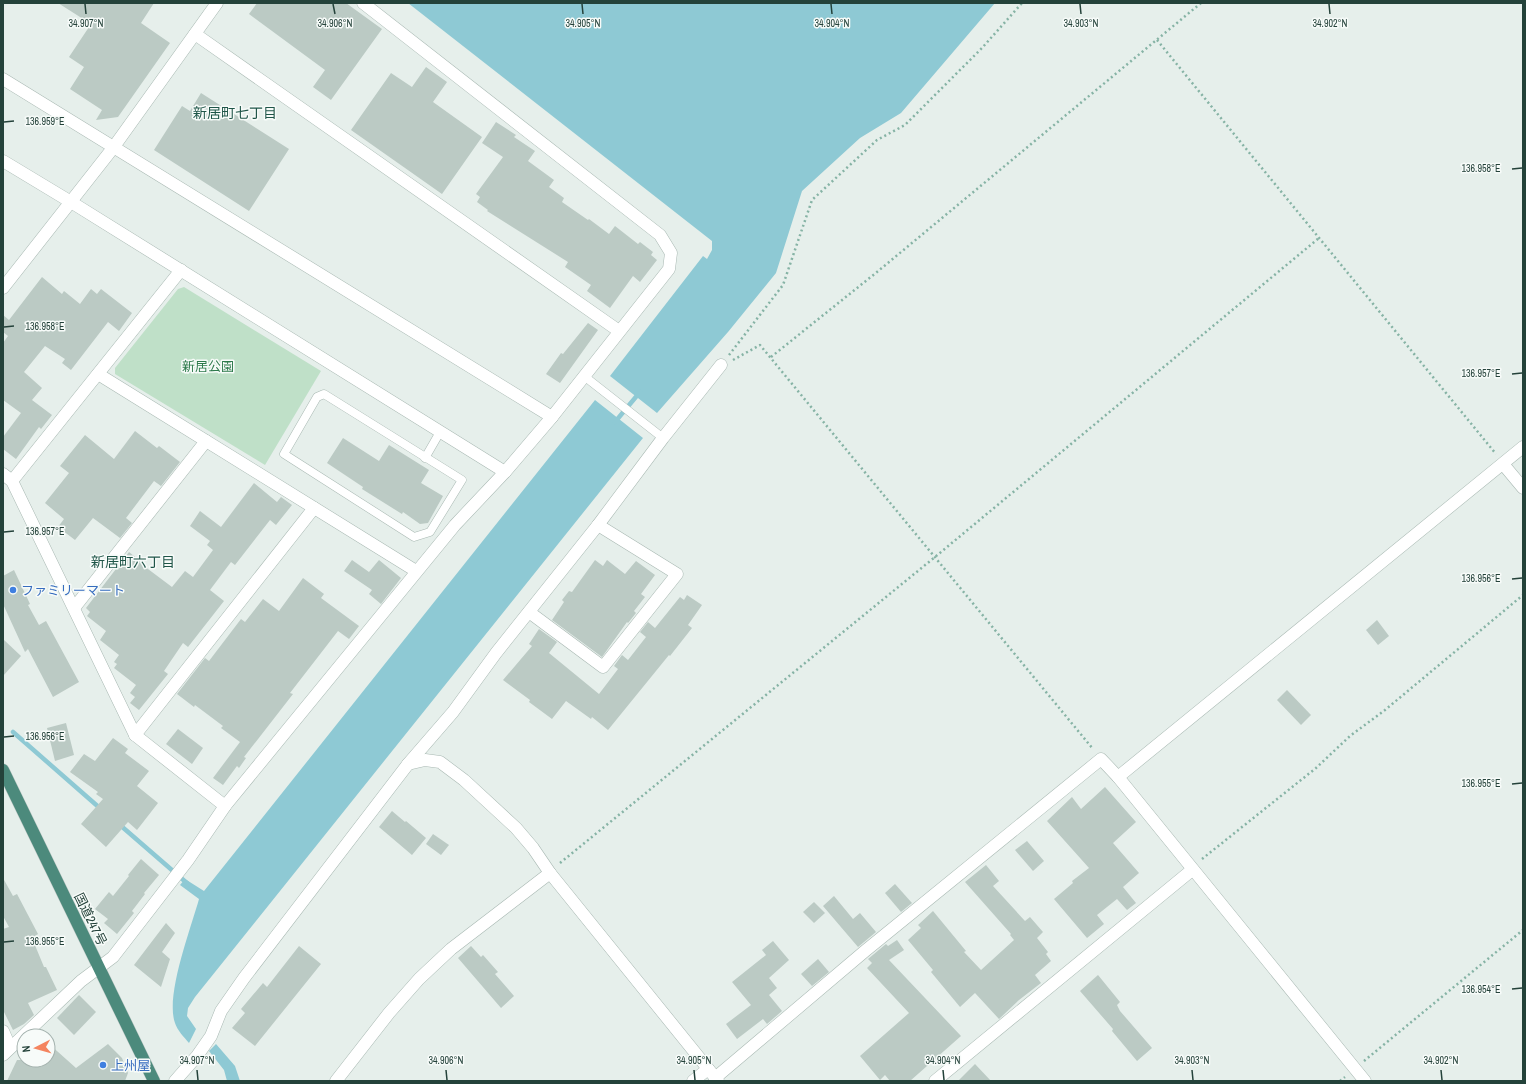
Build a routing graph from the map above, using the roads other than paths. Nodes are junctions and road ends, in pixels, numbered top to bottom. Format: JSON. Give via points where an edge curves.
{"nodes":[{"id":1,"x":217,"y":3,"type":"edge"},
{"id":2,"x":363,"y":3,"type":"edge"},
{"id":3,"x":195,"y":34,"type":"junction"},
{"id":4,"x":3,"y":79,"type":"edge"},
{"id":5,"x":113,"y":148,"type":"junction"},
{"id":6,"x":3,"y":161,"type":"edge"},
{"id":7,"x":72,"y":202,"type":"junction"},
{"id":8,"x":181,"y":270,"type":"junction"},
{"id":9,"x":3,"y":288,"type":"edge"},
{"id":10,"x":619,"y":331,"type":"junction"},
{"id":11,"x":722,"y":365,"type":"road end"},
{"id":12,"x":98,"y":374,"type":"junction"},
{"id":13,"x":584,"y":376,"type":"junction"},
{"id":14,"x":552,"y":417,"type":"junction"},
{"id":15,"x":440,"y":432,"type":"junction"},
{"id":16,"x":663,"y":438,"type":"junction"},
{"id":17,"x":206,"y":440,"type":"junction"},
{"id":18,"x":1523,"y":447,"type":"edge"},
{"id":19,"x":426,"y":458,"type":"junction"},
{"id":20,"x":1503,"y":464,"type":"junction"},
{"id":21,"x":505,"y":472,"type":"junction"},
{"id":22,"x":8,"y":477,"type":"edge"},
{"id":23,"x":1523,"y":488,"type":"edge"},
{"id":24,"x":314,"y":508,"type":"junction"},
{"id":25,"x":598,"y":525,"type":"junction"},
{"id":26,"x":416,"y":571,"type":"junction"},
{"id":27,"x":74,"y":608,"type":"junction"},
{"id":28,"x":529,"y":612,"type":"junction"},
{"id":29,"x":135,"y":735,"type":"junction"},
{"id":30,"x":408,"y":764,"type":"junction"},
{"id":31,"x":4,"y":774,"type":"edge"},
{"id":32,"x":1118,"y":777,"type":"junction"},
{"id":33,"x":225,"y":806,"type":"junction"},
{"id":34,"x":1192,"y":869,"type":"junction"},
{"id":35,"x":550,"y":873,"type":"junction"},
{"id":36,"x":99,"y":968,"type":"junction"},
{"id":37,"x":3,"y":1031,"type":"edge"},
{"id":38,"x":7,"y":1051,"type":"edge"},
{"id":39,"x":714,"y":1076,"type":"edge"},
{"id":40,"x":154,"y":1081,"type":"edge"},
{"id":41,"x":175,"y":1081,"type":"edge"},
{"id":42,"x":336,"y":1081,"type":"edge"},
{"id":43,"x":693,"y":1081,"type":"edge"},
{"id":44,"x":935,"y":1081,"type":"edge"},
{"id":45,"x":1365,"y":1081,"type":"edge"}],
"edges":[{"from":1,"to":3,"type":"street"},
{"from":2,"to":10,"type":"street","via":[[660,235],[671,253],[669,269]]},
{"from":3,"to":5,"type":"street"},
{"from":3,"to":10,"type":"street"},
{"from":4,"to":5,"type":"street"},
{"from":5,"to":7,"type":"street"},
{"from":5,"to":14,"type":"street"},
{"from":6,"to":7,"type":"street"},
{"from":7,"to":8,"type":"street"},
{"from":7,"to":9,"type":"street"},
{"from":8,"to":12,"type":"street"},
{"from":8,"to":15,"type":"street"},
{"from":10,"to":13,"type":"street"},
{"from":11,"to":16,"type":"street"},
{"from":12,"to":17,"type":"street"},
{"from":12,"to":22,"type":"street"},
{"from":13,"to":14,"type":"street"},
{"from":13,"to":16,"type":"lane"},
{"from":14,"to":21,"type":"street"},
{"from":15,"to":19,"type":"lane"},
{"from":15,"to":21,"type":"street"},
{"from":16,"to":25,"type":"street"},
{"from":17,"to":24,"type":"street"},
{"from":17,"to":27,"type":"street"},
{"from":18,"to":20,"type":"street"},
{"from":19,"to":19,"type":"lane","via":[[462,480],[430,532],[414,537],[284,454],[317,397],[324,394]]},
{"from":20,"to":23,"type":"street"},
{"from":20,"to":32,"type":"street"},
{"from":21,"to":26,"type":"street","via":[[455,524]]},
{"from":22,"to":27,"type":"street"},
{"from":24,"to":26,"type":"street"},
{"from":24,"to":29,"type":"street"},
{"from":25,"to":28,"type":"street"},
{"from":25,"to":28,"type":"street","via":[[677,574],[603,667]]},
{"from":26,"to":33,"type":"street"},
{"from":27,"to":29,"type":"street"},
{"from":28,"to":30,"type":"street","via":[[453,712]]},
{"from":29,"to":33,"type":"street"},
{"from":30,"to":35,"type":"street","via":[[425,760],[440,762],[464,780],[516,828]]},
{"from":30,"to":41,"type":"street","via":[[244,978],[221,1010],[211,1036]]},
{"from":31,"to":36,"type":"highway","name":"国道247号"},
{"from":32,"to":34,"type":"street"},
{"from":32,"to":39,"type":"street","via":[[1101,759]]},
{"from":33,"to":36,"type":"street","via":[[188,860],[113,957]]},
{"from":34,"to":44,"type":"street"},
{"from":34,"to":45,"type":"street"},
{"from":35,"to":39,"type":"street"},
{"from":35,"to":42,"type":"street","via":[[451,949],[418,979],[388,1013]]},
{"from":36,"to":38,"type":"street","via":[[81,981]]},
{"from":36,"to":40,"type":"highway","name":"国道247号"},
{"from":37,"to":38,"type":"street"},
{"from":39,"to":43,"type":"street"}]}
